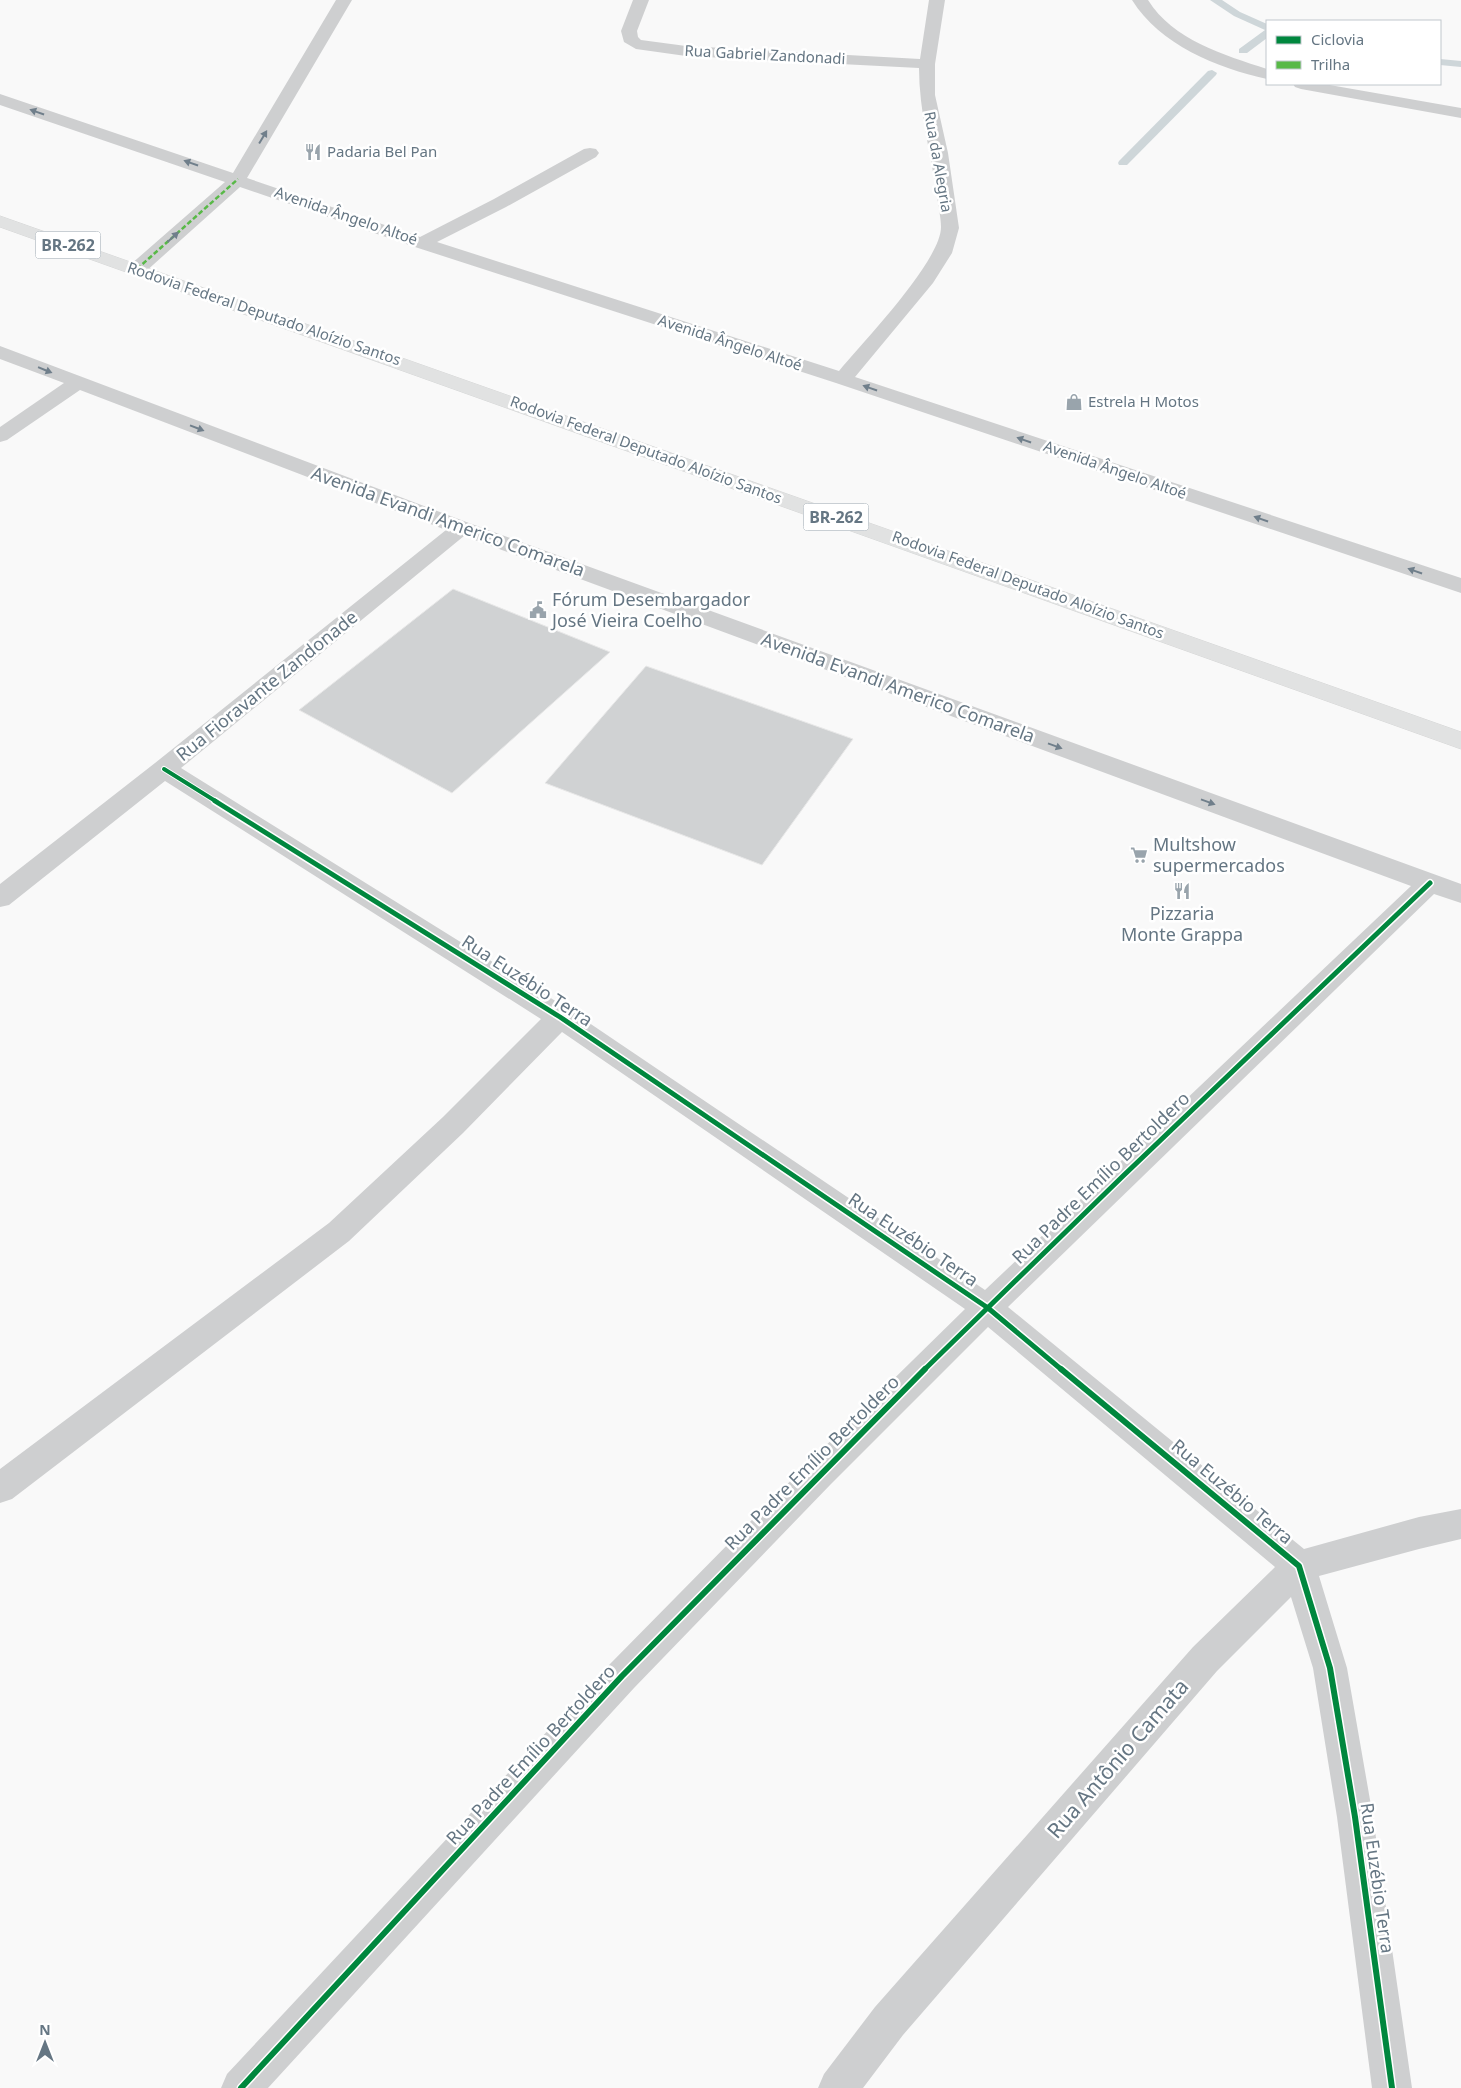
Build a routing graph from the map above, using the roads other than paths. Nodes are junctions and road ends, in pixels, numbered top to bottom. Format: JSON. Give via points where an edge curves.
{"nodes":[{"id":1,"x":344,"y":0,"type":"edge"},
{"id":2,"x":937,"y":0,"type":"edge"},
{"id":3,"x":1140,"y":0,"type":"edge"},
{"id":4,"x":638,"y":7,"type":"edge"},
{"id":5,"x":927,"y":64,"type":"junction"},
{"id":6,"x":1266,"y":74,"type":"edge"},
{"id":7,"x":1306,"y":85,"type":"edge"},
{"id":8,"x":0,"y":99,"type":"edge"},
{"id":9,"x":1461,"y":113,"type":"edge"},
{"id":10,"x":590,"y":153,"type":"dead end"},
{"id":11,"x":238,"y":179,"type":"junction"},
{"id":12,"x":0,"y":221,"type":"edge"},
{"id":13,"x":422,"y":243,"type":"junction"},
{"id":14,"x":137,"y":269,"type":"junction"},
{"id":15,"x":0,"y":352,"type":"edge"},
{"id":16,"x":843,"y":379,"type":"junction"},
{"id":17,"x":77,"y":383,"type":"junction"},
{"id":18,"x":0,"y":436,"type":"edge"},
{"id":19,"x":462,"y":528,"type":"junction"},
{"id":20,"x":1461,"y":586,"type":"edge"},
{"id":21,"x":1461,"y":741,"type":"edge"},
{"id":22,"x":164,"y":769,"type":"junction"},
{"id":23,"x":1430,"y":883,"type":"junction"},
{"id":24,"x":1461,"y":894,"type":"edge"},
{"id":25,"x":0,"y":898,"type":"edge"},
{"id":26,"x":560,"y":1017,"type":"junction"},
{"id":27,"x":988,"y":1308,"type":"junction"},
{"id":28,"x":0,"y":1488,"type":"edge"},
{"id":29,"x":1461,"y":1524,"type":"edge"},
{"id":30,"x":1298,"y":1566,"type":"junction"},
{"id":31,"x":241,"y":2088,"type":"edge"},
{"id":32,"x":838,"y":2088,"type":"edge"},
{"id":33,"x":1392,"y":2088,"type":"edge"}],
"edges":[{"from":11,"to":1,"type":"street","one_way":true},
{"from":2,"to":5,"type":"street","name":"Rua da Alegria"},
{"from":3,"to":6,"type":"street","via":[[1145,10],[1170,34]]},
{"from":4,"to":5,"type":"street","name":"Rua Gabriel Zandonadi","via":[[629,31],[630,39],[653,48]]},
{"from":5,"to":16,"type":"street","name":"Rua da Alegria","via":[[926,95],[950,228],[943,253],[926,280]]},
{"from":7,"to":9,"type":"street"},
{"from":11,"to":8,"type":"street","name":"Avenida Ângelo Altoé","one_way":true},
{"from":10,"to":13,"type":"street"},
{"from":11,"to":13,"type":"street","name":"Avenida Ângelo Altoé"},
{"from":14,"to":11,"type":"street","one_way":true},
{"from":12,"to":14,"type":"highway","name":"Rodovia Federal Deputado Aloízio Santos","number":"BR-262"},
{"from":13,"to":16,"type":"street","name":"Avenida Ângelo Altoé"},
{"from":14,"to":21,"type":"highway","name":"Rodovia Federal Deputado Aloízio Santos","number":"BR-262"},
{"from":15,"to":17,"type":"street","name":"Avenida Evandi Americo Comarela","one_way":true},
{"from":20,"to":16,"type":"street","name":"Avenida Ângelo Altoé","one_way":true},
{"from":17,"to":18,"type":"street"},
{"from":17,"to":19,"type":"street","name":"Avenida Evandi Americo Comarela","one_way":true},
{"from":19,"to":22,"type":"street","name":"Rua Fioravante Zandonade"},
{"from":19,"to":23,"type":"street","name":"Avenida Evandi Americo Comarela","one_way":true},
{"from":22,"to":25,"type":"street","name":"Rua Fioravante Zandonade"},
{"from":22,"to":26,"type":"street","name":"Rua Euzébio Terra"},
{"from":23,"to":24,"type":"street","name":"Avenida Evandi Americo Comarela"},
{"from":23,"to":27,"type":"street","name":"Rua Padre Emílio Bertoldero","via":[[1184,1116]]},
{"from":26,"to":27,"type":"street","name":"Rua Euzébio Terra"},
{"from":26,"to":28,"type":"street","via":[[453,1125],[339,1232]]},
{"from":27,"to":30,"type":"street","name":"Rua Euzébio Terra"},
{"from":27,"to":31,"type":"street","name":"Rua Padre Emílio Bertoldero","via":[[772,1521],[620,1678]]},
{"from":29,"to":30,"type":"street","name":"Rua Antônio Camata"},
{"from":30,"to":32,"type":"street","name":"Rua Antônio Camata","via":[[1205,1659],[889,2021]]},
{"from":30,"to":33,"type":"street","name":"Rua Euzébio Terra","via":[[1330,1668],[1355,1817]]}]}
